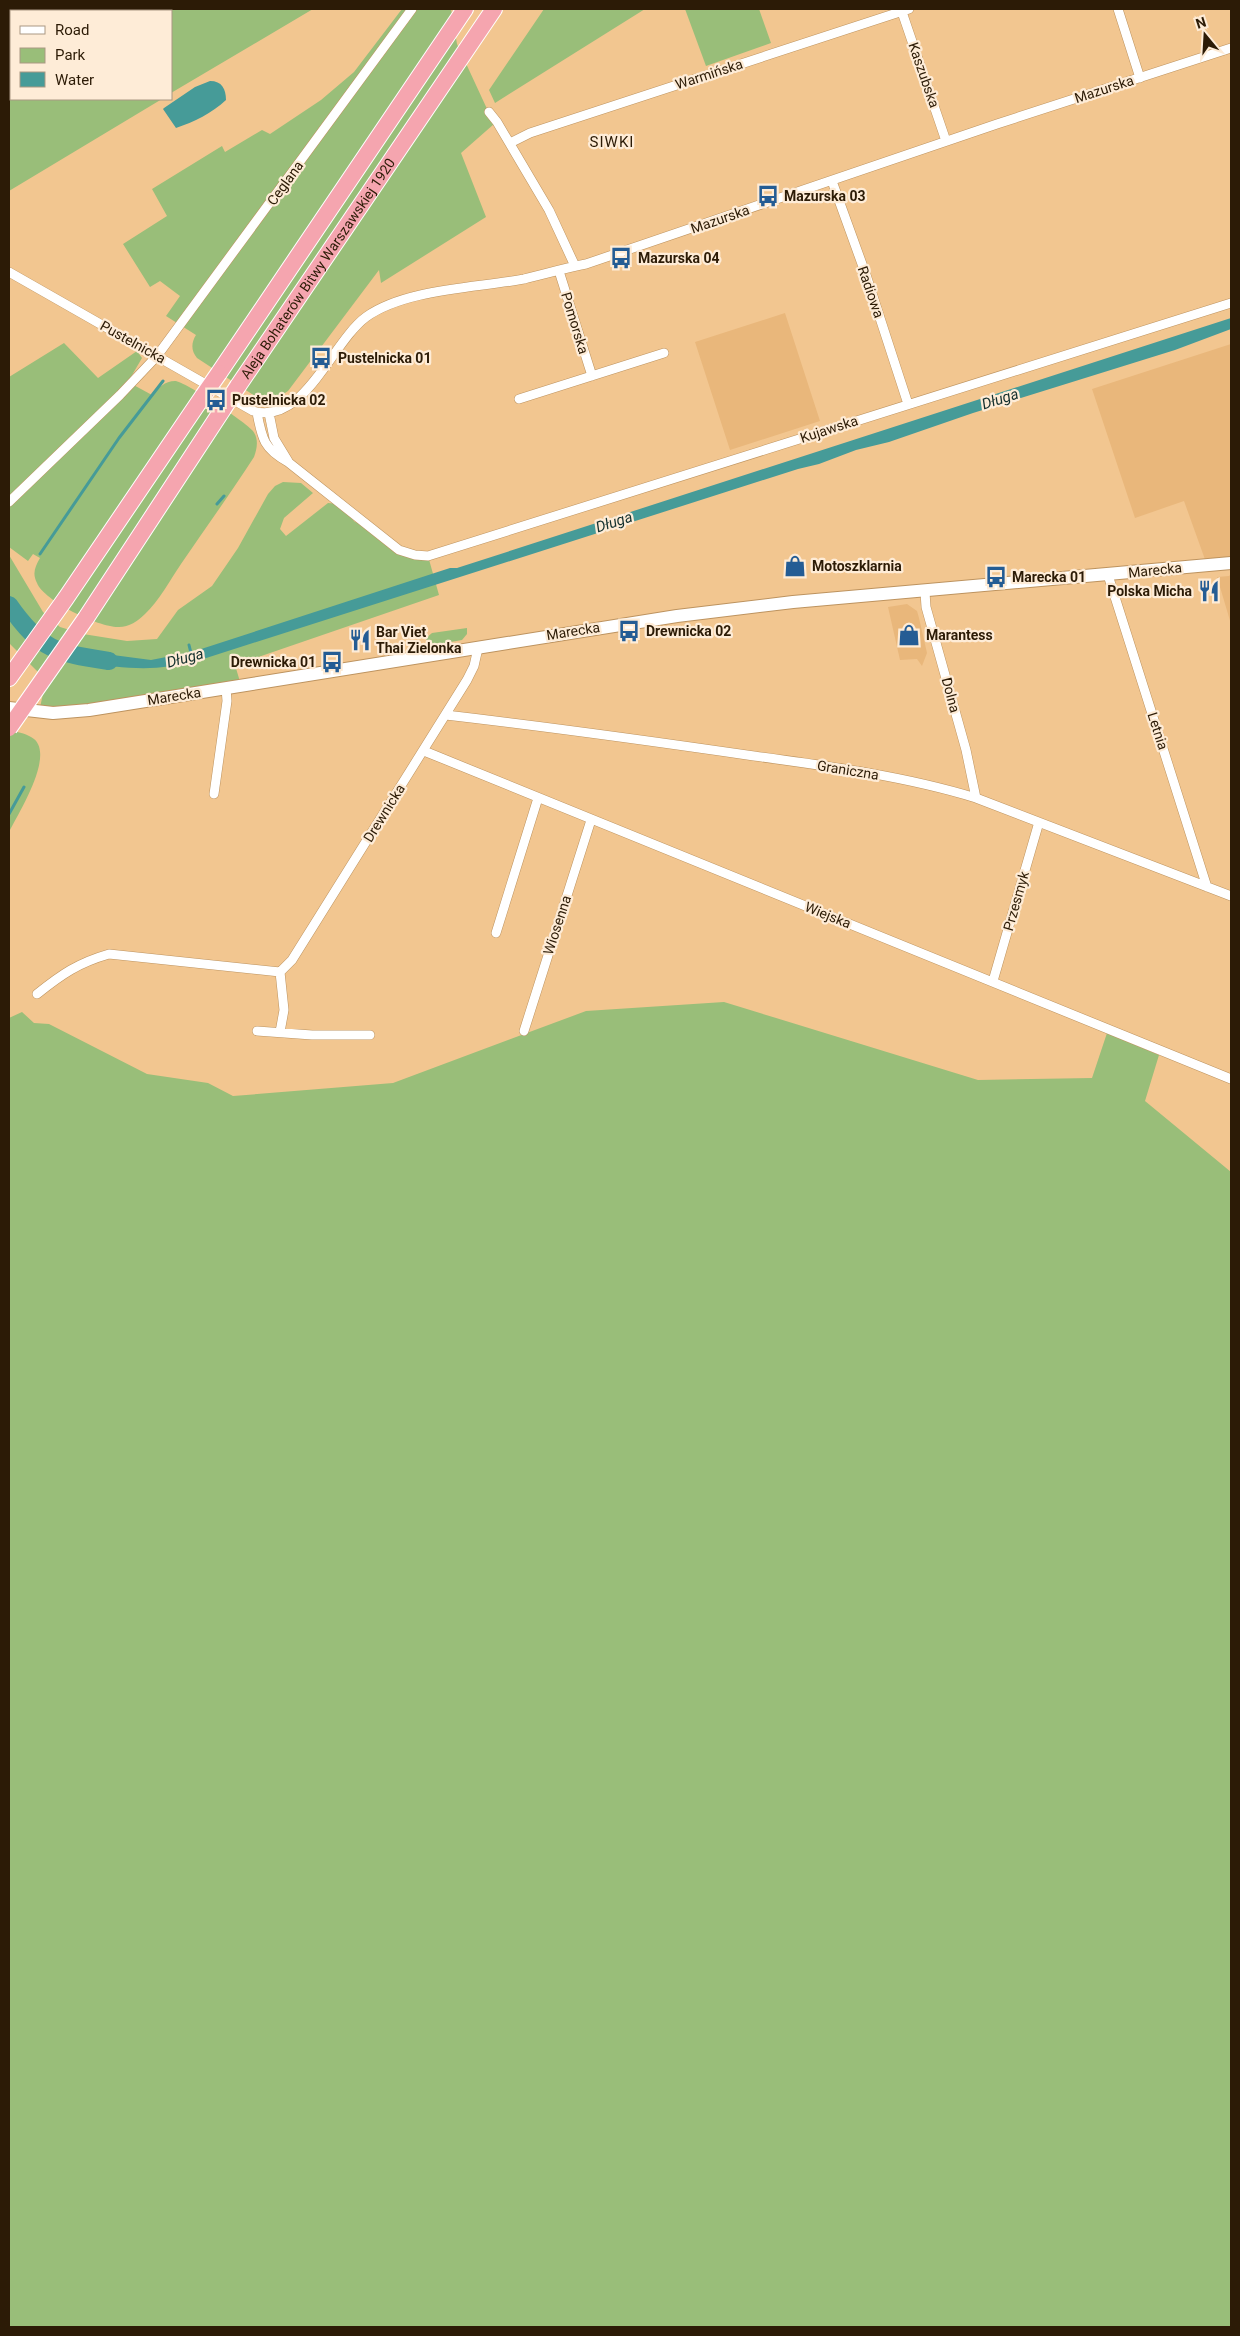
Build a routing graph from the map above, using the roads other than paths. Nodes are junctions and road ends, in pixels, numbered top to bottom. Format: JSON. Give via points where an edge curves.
{"nodes":[{"id":1,"x":412,"y":9,"type":"edge"},
{"id":2,"x":465,"y":9,"type":"edge"},
{"id":3,"x":494,"y":9,"type":"edge"},
{"id":4,"x":1118,"y":9,"type":"edge"},
{"id":5,"x":904,"y":10,"type":"edge"},
{"id":6,"x":1231,"y":48,"type":"edge"},
{"id":7,"x":1140,"y":78,"type":"junction"},
{"id":8,"x":489,"y":112,"type":"dead end"},
{"id":9,"x":946,"y":141,"type":"junction"},
{"id":10,"x":510,"y":143,"type":"junction"},
{"id":11,"x":832,"y":181,"type":"junction"},
{"id":12,"x":575,"y":266,"type":"junction"},
{"id":13,"x":559,"y":271,"type":"junction"},
{"id":14,"x":9,"y":272,"type":"edge"},
{"id":15,"x":1231,"y":303,"type":"edge"},
{"id":16,"x":664,"y":353,"type":"dead end"},
{"id":17,"x":157,"y":356,"type":"junction"},
{"id":18,"x":592,"y":376,"type":"junction"},
{"id":19,"x":519,"y":399,"type":"dead end"},
{"id":20,"x":908,"y":404,"type":"junction"},
{"id":21,"x":257,"y":413,"type":"junction"},
{"id":22,"x":269,"y":413,"type":"junction"},
{"id":23,"x":288,"y":462,"type":"junction"},
{"id":24,"x":9,"y":502,"type":"edge"},
{"id":25,"x":1231,"y":563,"type":"edge"},
{"id":26,"x":1108,"y":574,"type":"junction"},
{"id":27,"x":924,"y":592,"type":"junction"},
{"id":28,"x":478,"y":648,"type":"junction"},
{"id":29,"x":9,"y":678,"type":"edge"},
{"id":30,"x":226,"y":688,"type":"junction"},
{"id":31,"x":9,"y":708,"type":"edge"},
{"id":32,"x":446,"y":715,"type":"junction"},
{"id":33,"x":9,"y":728,"type":"edge"},
{"id":34,"x":424,"y":751,"type":"junction"},
{"id":35,"x":214,"y":794,"type":"dead end"},
{"id":36,"x":538,"y":798,"type":"junction"},
{"id":37,"x":976,"y":798,"type":"junction"},
{"id":38,"x":591,"y":820,"type":"junction"},
{"id":39,"x":1039,"y":822,"type":"junction"},
{"id":40,"x":1208,"y":887,"type":"junction"},
{"id":41,"x":1231,"y":896,"type":"edge"},
{"id":42,"x":496,"y":933,"type":"dead end"},
{"id":43,"x":280,"y":972,"type":"junction"},
{"id":44,"x":993,"y":981,"type":"junction"},
{"id":45,"x":37,"y":994,"type":"dead end"},
{"id":46,"x":524,"y":1031,"type":"dead end"},
{"id":47,"x":257,"y":1032,"type":"dead end"},
{"id":48,"x":280,"y":1032,"type":"junction"},
{"id":49,"x":370,"y":1035,"type":"dead end"},
{"id":50,"x":1231,"y":1079,"type":"edge"}],
"edges":[{"from":1,"to":17,"type":"street","name":"Ceglana"},
{"from":2,"to":29,"type":"highway","name":"Aleja Bohaterów Bitwy Warszawskiej 1920","bridge":true},
{"from":3,"to":33,"type":"highway","name":"Aleja Bohaterów Bitwy Warszawskiej 1920","bridge":true},
{"from":4,"to":7,"type":"street"},
{"from":5,"to":9,"type":"street","name":"Kaszubska"},
{"from":5,"to":10,"type":"street","name":"Warmińska","via":[[530,133]]},
{"from":6,"to":7,"type":"street","name":"Mazurska"},
{"from":7,"to":9,"type":"street","name":"Mazurska"},
{"from":8,"to":10,"type":"street"},
{"from":9,"to":11,"type":"street","name":"Mazurska"},
{"from":10,"to":12,"type":"street","via":[[549,210]]},
{"from":11,"to":12,"type":"street","name":"Mazurska"},
{"from":11,"to":20,"type":"street","name":"Radiowa"},
{"from":12,"to":13,"type":"street","name":"Mazurska"},
{"from":13,"to":18,"type":"street","name":"Pomorska"},
{"from":13,"to":22,"type":"street","name":"Mazurska","via":[[388,304],[353,329],[298,400]]},
{"from":14,"to":17,"type":"street","name":"Pustelnicka"},
{"from":15,"to":20,"type":"street","name":"Kujawska"},
{"from":16,"to":18,"type":"street"},
{"from":17,"to":21,"type":"street","name":"Pustelnicka"},
{"from":17,"to":24,"type":"street","name":"Ceglana"},
{"from":18,"to":19,"type":"street"},
{"from":20,"to":23,"type":"street","name":"Kujawska","via":[[428,556],[399,550]]},
{"from":21,"to":22,"type":"street","name":"Pustelnicka"},
{"from":21,"to":23,"type":"street","via":[[266,444],[273,454]]},
{"from":22,"to":23,"type":"street","via":[[274,438]]},
{"from":25,"to":26,"type":"street","name":"Marecka"},
{"from":26,"to":27,"type":"street","name":"Marecka"},
{"from":26,"to":40,"type":"street","name":"Letnia"},
{"from":27,"to":28,"type":"street","name":"Marecka","via":[[793,602],[677,616]]},
{"from":27,"to":37,"type":"street","name":"Dolna"},
{"from":28,"to":30,"type":"street","name":"Marecka"},
{"from":28,"to":32,"type":"street","name":"Drewnicka","via":[[471,673]]},
{"from":30,"to":31,"type":"street","name":"Marecka","via":[[68,712]]},
{"from":30,"to":35,"type":"street"},
{"from":32,"to":34,"type":"street","name":"Drewnicka"},
{"from":32,"to":37,"type":"street","name":"Graniczna","via":[[865,772],[941,787]]},
{"from":34,"to":36,"type":"street","name":"Wiejska"},
{"from":34,"to":43,"type":"street","name":"Drewnicka","via":[[292,960]]},
{"from":36,"to":38,"type":"street","name":"Wiejska"},
{"from":36,"to":42,"type":"street"},
{"from":37,"to":39,"type":"street","name":"Graniczna"},
{"from":38,"to":44,"type":"street","name":"Wiejska"},
{"from":38,"to":46,"type":"street","name":"Wiosenna"},
{"from":39,"to":40,"type":"street","name":"Graniczna"},
{"from":39,"to":44,"type":"street","name":"Przesmyk"},
{"from":40,"to":41,"type":"street","name":"Graniczna"},
{"from":43,"to":45,"type":"street","via":[[109,954],[86,960],[68,970]]},
{"from":43,"to":48,"type":"street","via":[[284,1010]]},
{"from":44,"to":50,"type":"street","name":"Wiejska"},
{"from":47,"to":48,"type":"street"},
{"from":48,"to":49,"type":"street"}]}
